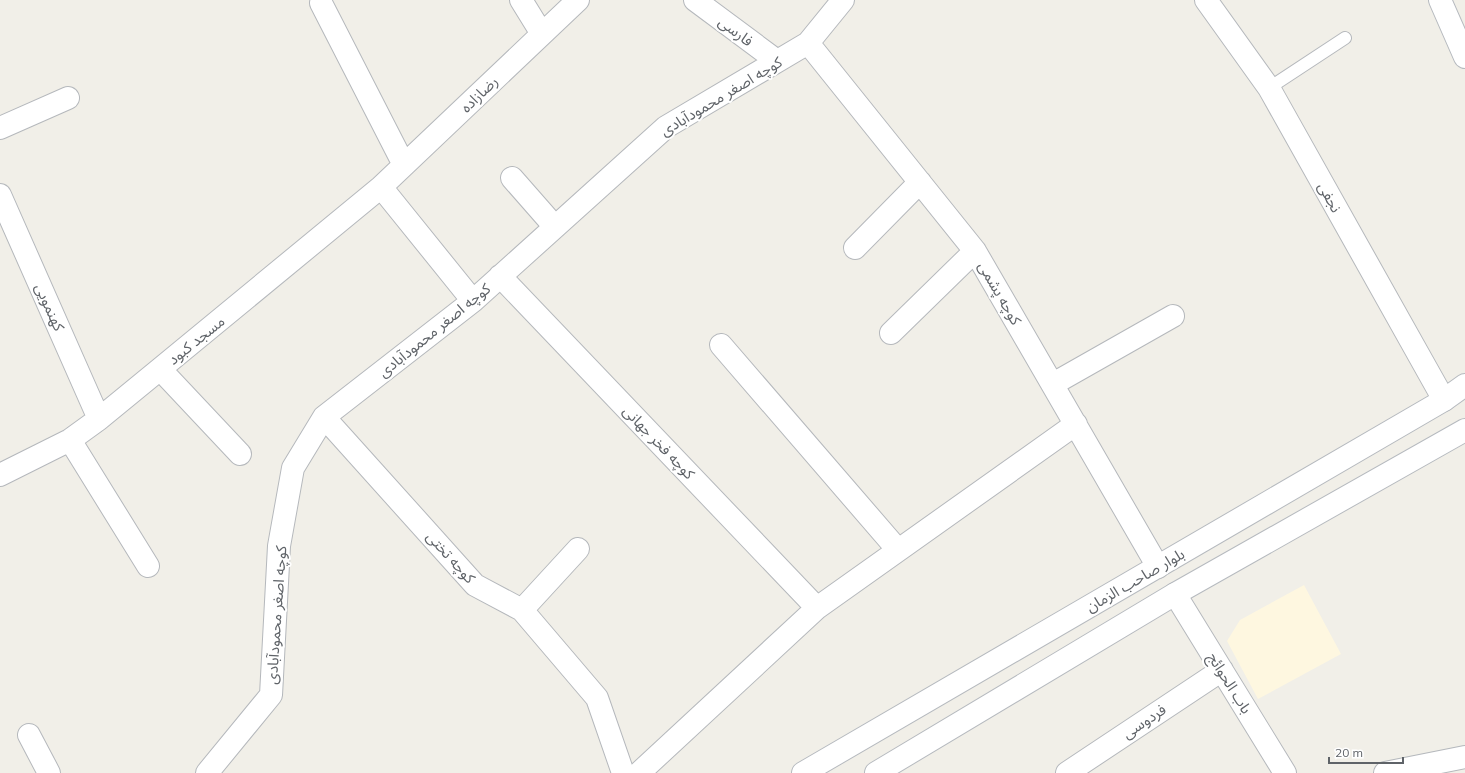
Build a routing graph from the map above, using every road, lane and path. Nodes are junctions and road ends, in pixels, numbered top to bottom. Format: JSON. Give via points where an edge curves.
{"nodes":[{"id":1,"x":521,"y":0,"type":"edge"},
{"id":2,"x":578,"y":0,"type":"edge"},
{"id":3,"x":695,"y":0,"type":"edge"},
{"id":4,"x":843,"y":0,"type":"edge"},
{"id":5,"x":1206,"y":0,"type":"edge"},
{"id":6,"x":1440,"y":0,"type":"edge"},
{"id":7,"x":321,"y":3,"type":"dead end"},
{"id":8,"x":542,"y":34,"type":"junction"},
{"id":9,"x":1345,"y":38,"type":"dead end"},
{"id":10,"x":808,"y":43,"type":"junction"},
{"id":11,"x":1465,"y":57,"type":"edge"},
{"id":12,"x":777,"y":61,"type":"junction"},
{"id":13,"x":1269,"y":88,"type":"junction"},
{"id":14,"x":68,"y":98,"type":"dead end"},
{"id":15,"x":0,"y":128,"type":"edge"},
{"id":16,"x":404,"y":165,"type":"junction"},
{"id":17,"x":512,"y":178,"type":"dead end"},
{"id":18,"x":920,"y":182,"type":"junction"},
{"id":19,"x":381,"y":187,"type":"junction"},
{"id":20,"x":0,"y":194,"type":"edge"},
{"id":21,"x":555,"y":227,"type":"junction"},
{"id":22,"x":855,"y":248,"type":"dead end"},
{"id":23,"x":975,"y":251,"type":"junction"},
{"id":24,"x":500,"y":276,"type":"junction"},
{"id":25,"x":473,"y":301,"type":"junction"},
{"id":26,"x":1173,"y":316,"type":"dead end"},
{"id":27,"x":891,"y":333,"type":"dead end"},
{"id":28,"x":721,"y":345,"type":"dead end"},
{"id":29,"x":160,"y":369,"type":"junction"},
{"id":30,"x":1053,"y":384,"type":"junction"},
{"id":31,"x":1465,"y":385,"type":"edge"},
{"id":32,"x":1444,"y":400,"type":"junction"},
{"id":33,"x":324,"y":417,"type":"junction"},
{"id":34,"x":99,"y":419,"type":"junction"},
{"id":35,"x":1076,"y":424,"type":"junction"},
{"id":36,"x":1465,"y":430,"type":"edge"},
{"id":37,"x":70,"y":440,"type":"junction"},
{"id":38,"x":240,"y":454,"type":"dead end"},
{"id":39,"x":0,"y":475,"type":"edge"},
{"id":40,"x":578,"y":549,"type":"dead end"},
{"id":41,"x":898,"y":550,"type":"junction"},
{"id":42,"x":148,"y":566,"type":"dead end"},
{"id":43,"x":1158,"y":567,"type":"junction"},
{"id":44,"x":1176,"y":594,"type":"junction"},
{"id":45,"x":817,"y":608,"type":"junction"},
{"id":46,"x":522,"y":610,"type":"junction"},
{"id":47,"x":1222,"y":670,"type":"junction"},
{"id":48,"x":29,"y":734,"type":"dead end"},
{"id":49,"x":1465,"y":757,"type":"edge"},
{"id":50,"x":49,"y":773,"type":"edge"},
{"id":51,"x":207,"y":773,"type":"edge"},
{"id":52,"x":623,"y":773,"type":"edge"},
{"id":53,"x":639,"y":773,"type":"edge"},
{"id":54,"x":803,"y":773,"type":"edge"},
{"id":55,"x":876,"y":773,"type":"edge"},
{"id":56,"x":1067,"y":773,"type":"edge"},
{"id":57,"x":1285,"y":773,"type":"edge"},
{"id":58,"x":1385,"y":773,"type":"edge"}],
"edges":[{"from":1,"to":8,"type":"street"},
{"from":2,"to":8,"type":"street","name":"رضازاده"},
{"from":3,"to":12,"type":"street","name":"فارسی"},
{"from":4,"to":10,"type":"street","name":"کوچه اصغر محمودآبادی"},
{"from":5,"to":13,"type":"street","name":"نجفی"},
{"from":6,"to":11,"type":"street"},
{"from":7,"to":16,"type":"street"},
{"from":8,"to":16,"type":"street","name":"رضازاده"},
{"from":9,"to":13,"type":"lane"},
{"from":10,"to":12,"type":"street","name":"کوچه اصغر محمودآبادی"},
{"from":10,"to":18,"type":"street","name":"کوچه پشمی"},
{"from":12,"to":21,"type":"street","name":"کوچه اصغر محمودآبادی","via":[[666,127]]},
{"from":13,"to":32,"type":"street","name":"نجفی"},
{"from":14,"to":15,"type":"street"},
{"from":16,"to":19,"type":"street","name":"رضازاده"},
{"from":17,"to":21,"type":"street"},
{"from":18,"to":22,"type":"street"},
{"from":18,"to":23,"type":"street","name":"کوچه پشمی"},
{"from":19,"to":25,"type":"street"},
{"from":19,"to":29,"type":"street","name":"مسجد کبود"},
{"from":20,"to":34,"type":"street","name":"کهنمویی"},
{"from":21,"to":24,"type":"street","name":"کوچه اصغر محمودآبادی"},
{"from":23,"to":27,"type":"street"},
{"from":23,"to":30,"type":"street","name":"کوچه پشمی"},
{"from":24,"to":25,"type":"street","name":"کوچه اصغر محمودآبادی"},
{"from":24,"to":45,"type":"street","name":"کوچه فخر جهانی"},
{"from":25,"to":33,"type":"street","name":"کوچه اصغر محمودآبادی"},
{"from":26,"to":30,"type":"street"},
{"from":28,"to":41,"type":"street"},
{"from":29,"to":34,"type":"street","name":"مسجد کبود"},
{"from":29,"to":38,"type":"street"},
{"from":30,"to":35,"type":"street","name":"کوچه پشمی"},
{"from":31,"to":32,"type":"street","name":"بلوار صاحب الزمان"},
{"from":32,"to":43,"type":"street","name":"بلوار صاحب الزمان"},
{"from":33,"to":46,"type":"street","name":"کوچه تختی","via":[[475,585]]},
{"from":33,"to":51,"type":"street","name":"کوچه اصغر محمودآبادی","via":[[293,468],[279,546],[271,695]]},
{"from":34,"to":37,"type":"street","name":"مسجد کبود"},
{"from":35,"to":41,"type":"street"},
{"from":35,"to":43,"type":"street","name":"کوچه پشمی"},
{"from":36,"to":44,"type":"street"},
{"from":37,"to":39,"type":"street","name":"مسجد کبود"},
{"from":37,"to":42,"type":"street"},
{"from":40,"to":46,"type":"street"},
{"from":41,"to":45,"type":"street"},
{"from":43,"to":54,"type":"street","name":"بلوار صاحب الزمان"},
{"from":44,"to":47,"type":"street","name":"باب الحوائج"},
{"from":44,"to":55,"type":"street"},
{"from":45,"to":53,"type":"street"},
{"from":46,"to":52,"type":"street","name":"کوچه تختی","via":[[597,698]]},
{"from":47,"to":56,"type":"street","name":"فردوسی"},
{"from":47,"to":57,"type":"street","name":"باب الحوائج"},
{"from":48,"to":50,"type":"street"},
{"from":49,"to":58,"type":"street"}]}
